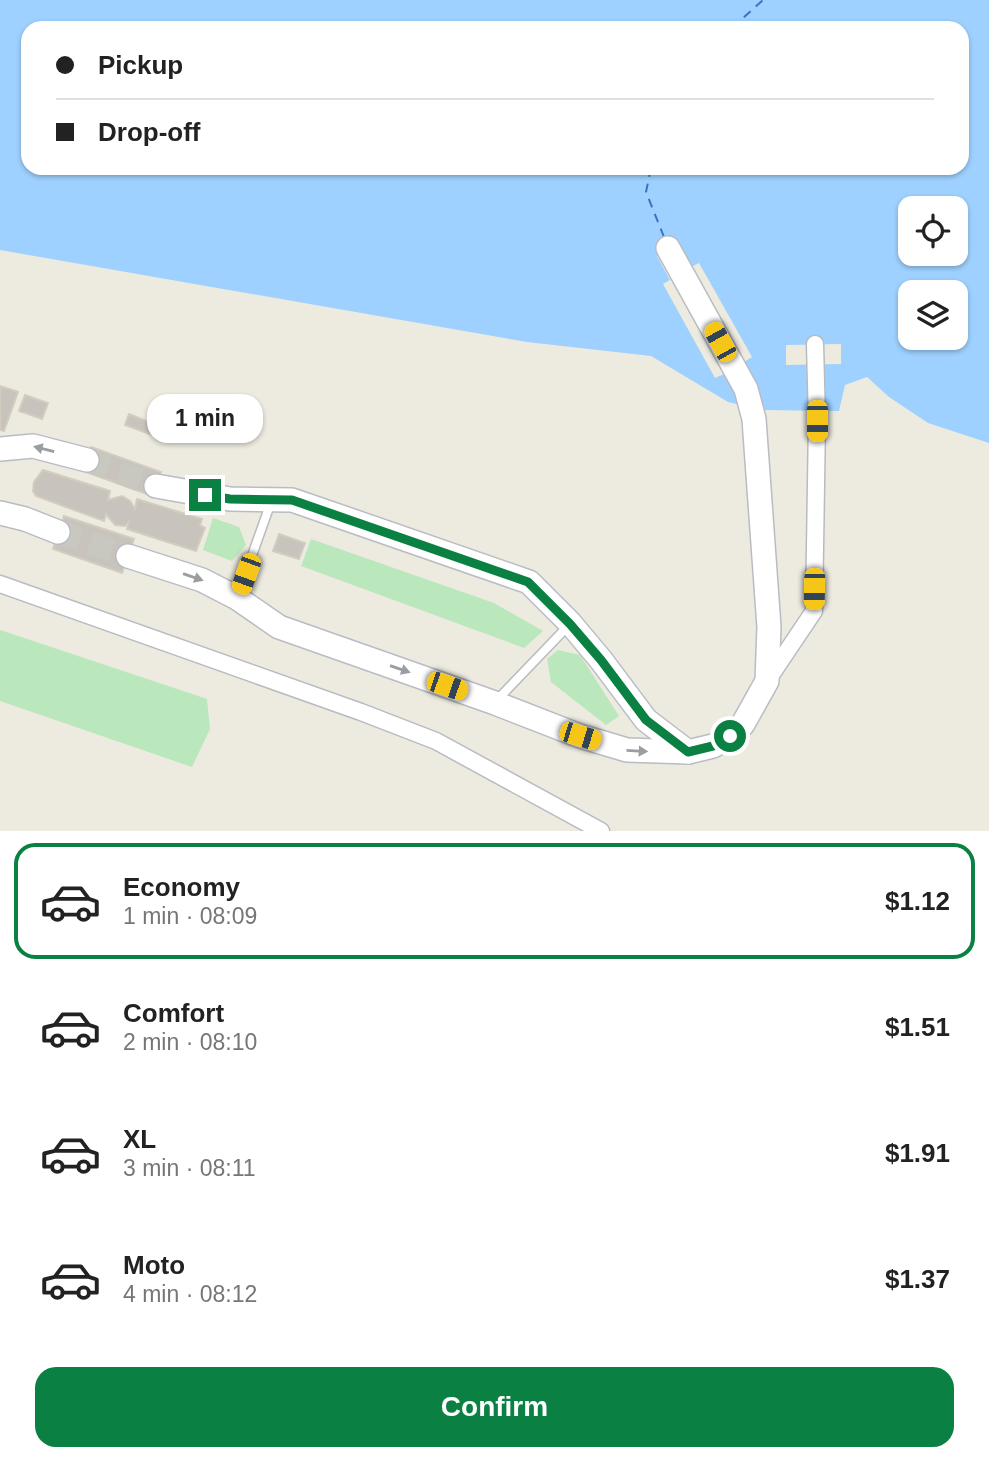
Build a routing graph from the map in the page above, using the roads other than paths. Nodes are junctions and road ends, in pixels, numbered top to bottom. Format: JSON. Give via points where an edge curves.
{"nodes":[{"id":1,"x":668,"y":248,"type":"dead end"},
{"id":2,"x":815,"y":345,"type":"dead end"},
{"id":3,"x":0,"y":449,"type":"edge"},
{"id":4,"x":87,"y":460,"type":"tunnel mouth"},
{"id":5,"x":156,"y":485,"type":"tunnel mouth"},
{"id":6,"x":271,"y":500,"type":"junction"},
{"id":7,"x":0,"y":513,"type":"edge"},
{"id":8,"x":58,"y":532,"type":"tunnel mouth"},
{"id":9,"x":128,"y":556,"type":"tunnel mouth"},
{"id":10,"x":0,"y":584,"type":"edge"},
{"id":11,"x":237,"y":598,"type":"junction"},
{"id":12,"x":570,"y":624,"type":"junction"},
{"id":13,"x":767,"y":681,"type":"junction"},
{"id":14,"x":495,"y":703,"type":"junction"},
{"id":15,"x":688,"y":752,"type":"junction"},
{"id":16,"x":601,"y":831,"type":"edge"}],
"edges":[{"from":1,"to":13,"type":"street","via":[[746,389],[754,419],[769,627]]},
{"from":2,"to":13,"type":"street","via":[[814,611]]},
{"from":4,"to":3,"type":"street","one_way":true,"via":[[33,446]]},
{"from":5,"to":6,"type":"street","via":[[230,499]]},
{"from":6,"to":11,"type":"lane"},
{"from":6,"to":12,"type":"street","via":[[292,500],[528,582]]},
{"from":7,"to":8,"type":"street"},
{"from":9,"to":11,"type":"street","one_way":true,"via":[[202,580]]},
{"from":10,"to":16,"type":"street","via":[[436,741]]},
{"from":11,"to":14,"type":"street","one_way":true,"via":[[279,627]]},
{"from":12,"to":14,"type":"lane"},
{"from":12,"to":15,"type":"street","via":[[646,720]]},
{"from":13,"to":15,"type":"street","via":[[743,724],[730,736]]},
{"from":14,"to":15,"type":"street","one_way":true,"via":[[626,750]]}]}
